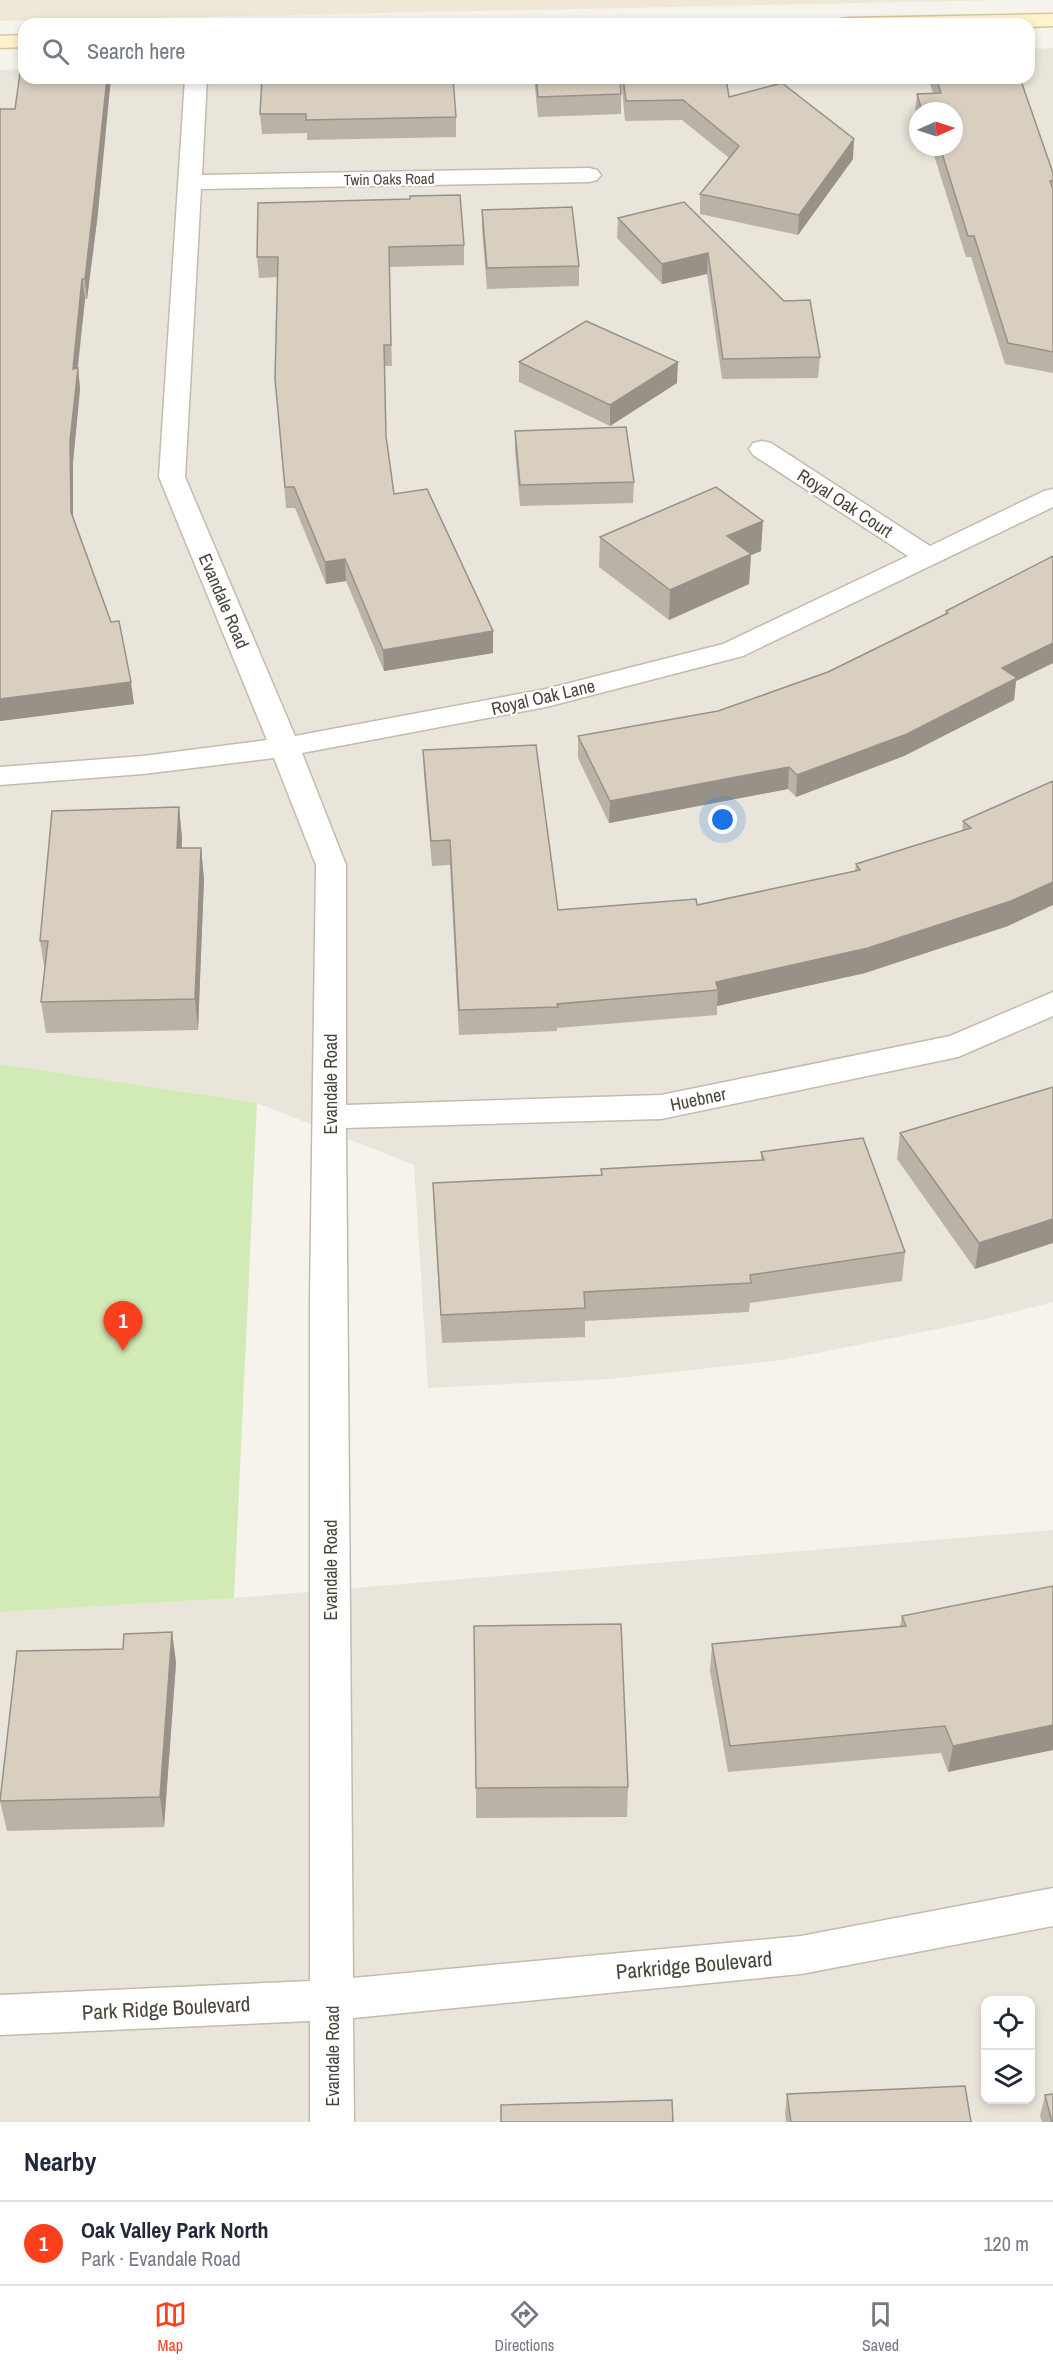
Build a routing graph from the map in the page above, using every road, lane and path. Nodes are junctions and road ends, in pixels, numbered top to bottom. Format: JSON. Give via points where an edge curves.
{"nodes":[{"id":1,"x":1035,"y":20,"type":"edge"},
{"id":2,"x":1053,"y":20,"type":"edge"},
{"id":3,"x":18,"y":41,"type":"edge"},
{"id":4,"x":0,"y":42,"type":"edge"},
{"id":5,"x":196,"y":84,"type":"edge"},
{"id":6,"x":589,"y":174,"type":"dead end"},
{"id":7,"x":189,"y":183,"type":"junction"},
{"id":8,"x":762,"y":449,"type":"dead end"},
{"id":9,"x":1053,"y":497,"type":"edge"},
{"id":10,"x":929,"y":557,"type":"junction"},
{"id":11,"x":285,"y":747,"type":"junction"},
{"id":12,"x":0,"y":776,"type":"edge"},
{"id":13,"x":1053,"y":1003,"type":"edge"},
{"id":14,"x":330,"y":1117,"type":"junction"},
{"id":15,"x":1053,"y":1907,"type":"edge"},
{"id":16,"x":333,"y":2000,"type":"junction"},
{"id":17,"x":0,"y":2016,"type":"edge"},
{"id":18,"x":332,"y":2122,"type":"edge"}],
"edges":[{"from":1,"to":2,"type":"street"},
{"from":3,"to":4,"type":"street"},
{"from":5,"to":7,"type":"street","name":"Evandale Road"},
{"from":6,"to":7,"type":"street","name":"Twin Oaks Road"},
{"from":7,"to":11,"type":"street","name":"Evandale Road","via":[[172,477]]},
{"from":8,"to":10,"type":"street","name":"Royal Oak Court"},
{"from":9,"to":10,"type":"street","name":"Royal Oak Lane"},
{"from":10,"to":11,"type":"street","name":"Royal Oak Lane","via":[[733,650],[546,698]]},
{"from":11,"to":12,"type":"street","name":"Royal Oak Lane","via":[[143,765]]},
{"from":11,"to":14,"type":"street","name":"Evandale Road","via":[[331,865]]},
{"from":13,"to":14,"type":"street","name":"Huebner","via":[[958,1046],[661,1107]]},
{"from":14,"to":16,"type":"street","name":"Evandale Road"},
{"from":15,"to":16,"type":"street","name":"Parkridge Boulevard","via":[[801,1955]]},
{"from":16,"to":17,"type":"street","name":"Park Ridge Boulevard"},
{"from":16,"to":18,"type":"street","name":"Evandale Road"}]}
